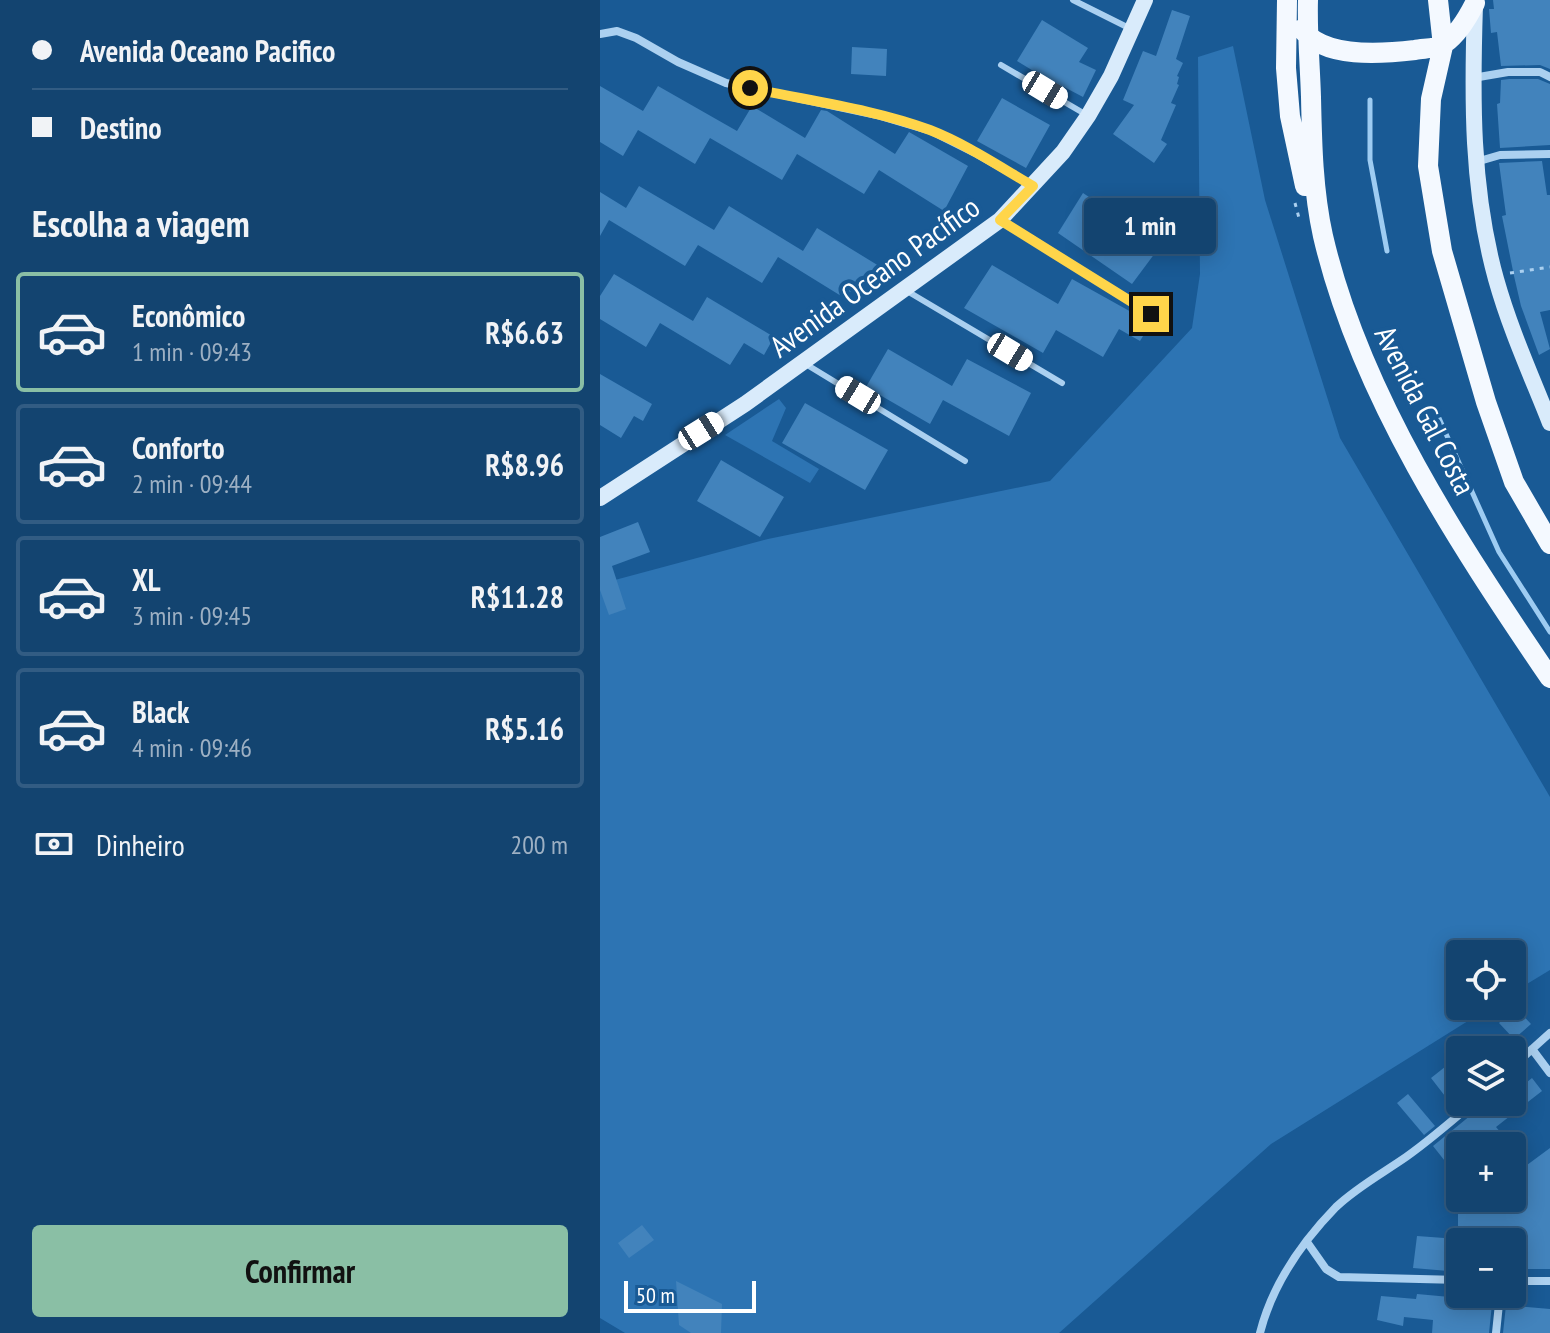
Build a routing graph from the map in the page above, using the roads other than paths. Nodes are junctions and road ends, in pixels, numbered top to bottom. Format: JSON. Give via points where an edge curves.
{"nodes":[{"id":1,"x":1073,"y":0,"type":"edge"},
{"id":2,"x":1145,"y":0,"type":"edge"},
{"id":3,"x":1288,"y":0,"type":"edge"},
{"id":4,"x":1308,"y":0,"type":"edge"},
{"id":5,"x":1438,"y":0,"type":"edge"},
{"id":6,"x":1477,"y":1,"type":"edge"},
{"id":7,"x":1132,"y":29,"type":"junction"},
{"id":8,"x":600,"y":34,"type":"edge"},
{"id":9,"x":1307,"y":37,"type":"junction"},
{"id":10,"x":1443,"y":46,"type":"junction"},
{"id":11,"x":1001,"y":65,"type":"dead end"},
{"id":12,"x":1550,"y":77,"type":"edge"},
{"id":13,"x":1472,"y":78,"type":"junction"},
{"id":14,"x":1088,"y":116,"type":"junction"},
{"id":15,"x":1550,"y":154,"type":"edge"},
{"id":16,"x":1475,"y":162,"type":"junction"},
{"id":17,"x":1033,"y":186,"type":"junction"},
{"id":18,"x":1000,"y":220,"type":"junction"},
{"id":19,"x":1322,"y":234,"type":"junction"},
{"id":20,"x":906,"y":290,"type":"junction"},
{"id":21,"x":1151,"y":314,"type":"dead end"},
{"id":22,"x":804,"y":363,"type":"junction"},
{"id":23,"x":1062,"y":383,"type":"dead end"},
{"id":24,"x":1550,"y":423,"type":"edge"},
{"id":25,"x":965,"y":461,"type":"dead end"},
{"id":26,"x":600,"y":498,"type":"edge"},
{"id":27,"x":1550,"y":544,"type":"edge"},
{"id":28,"x":1550,"y":678,"type":"edge"},
{"id":29,"x":1550,"y":1033,"type":"edge"},
{"id":30,"x":1532,"y":1049,"type":"junction"},
{"id":31,"x":1526,"y":1054,"type":"edge"},
{"id":32,"x":1550,"y":1073,"type":"edge"},
{"id":33,"x":1457,"y":1116,"type":"edge"},
{"id":34,"x":1307,"y":1242,"type":"junction"},
{"id":35,"x":1446,"y":1280,"type":"edge"},
{"id":36,"x":1526,"y":1281,"type":"edge"},
{"id":37,"x":1550,"y":1281,"type":"edge"},
{"id":38,"x":1499,"y":1308,"type":"edge"},
{"id":39,"x":1260,"y":1333,"type":"edge"},
{"id":40,"x":1496,"y":1333,"type":"edge"}],
"edges":[{"from":1,"to":7,"type":"lane"},
{"from":2,"to":7,"type":"street","name":"Avenida Oceano Pacífico"},
{"from":3,"to":9,"type":"main road"},
{"from":3,"to":19,"type":"main road","via":[[1290,116],[1309,208]]},
{"from":4,"to":9,"type":"main road","name":"Avenida Gal Costa"},
{"from":5,"to":10,"type":"main road","name":"Avenida Gal Costa"},
{"from":6,"to":10,"type":"main road"},
{"from":6,"to":13,"type":"street"},
{"from":7,"to":14,"type":"street","name":"Avenida Oceano Pacífico"},
{"from":8,"to":17,"type":"street","via":[[617,31],[726,83],[931,131]]},
{"from":9,"to":10,"type":"main road","via":[[1342,52]]},
{"from":9,"to":19,"type":"main road","name":"Avenida Gal Costa"},
{"from":10,"to":27,"type":"main road","name":"Avenida Gal Costa","via":[[1431,99],[1428,166],[1442,251],[1514,482]]},
{"from":11,"to":14,"type":"lane"},
{"from":12,"to":13,"type":"street","via":[[1508,72]]},
{"from":13,"to":16,"type":"street"},
{"from":14,"to":17,"type":"street","name":"Avenida Oceano Pacífico"},
{"from":15,"to":16,"type":"street","via":[[1500,155]]},
{"from":16,"to":24,"type":"street","via":[[1495,276]]},
{"from":17,"to":18,"type":"street","name":"Avenida Oceano Pacífico"},
{"from":18,"to":20,"type":"street","name":"Avenida Oceano Pacífico"},
{"from":18,"to":21,"type":"lane"},
{"from":19,"to":28,"type":"main road","name":"Avenida Gal Costa","via":[[1372,383],[1433,494]]},
{"from":20,"to":22,"type":"street","name":"Avenida Oceano Pacífico"},
{"from":20,"to":23,"type":"lane"},
{"from":22,"to":25,"type":"lane"},
{"from":22,"to":26,"type":"street","name":"Avenida Oceano Pacífico"},
{"from":29,"to":30,"type":"street"},
{"from":30,"to":31,"type":"street"},
{"from":30,"to":32,"type":"street"},
{"from":33,"to":34,"type":"street","via":[[1337,1207]]},
{"from":34,"to":35,"type":"street","via":[[1326,1269],[1339,1277]]},
{"from":34,"to":39,"type":"street","via":[[1273,1294]]},
{"from":36,"to":37,"type":"street"},
{"from":38,"to":40,"type":"street"}]}
